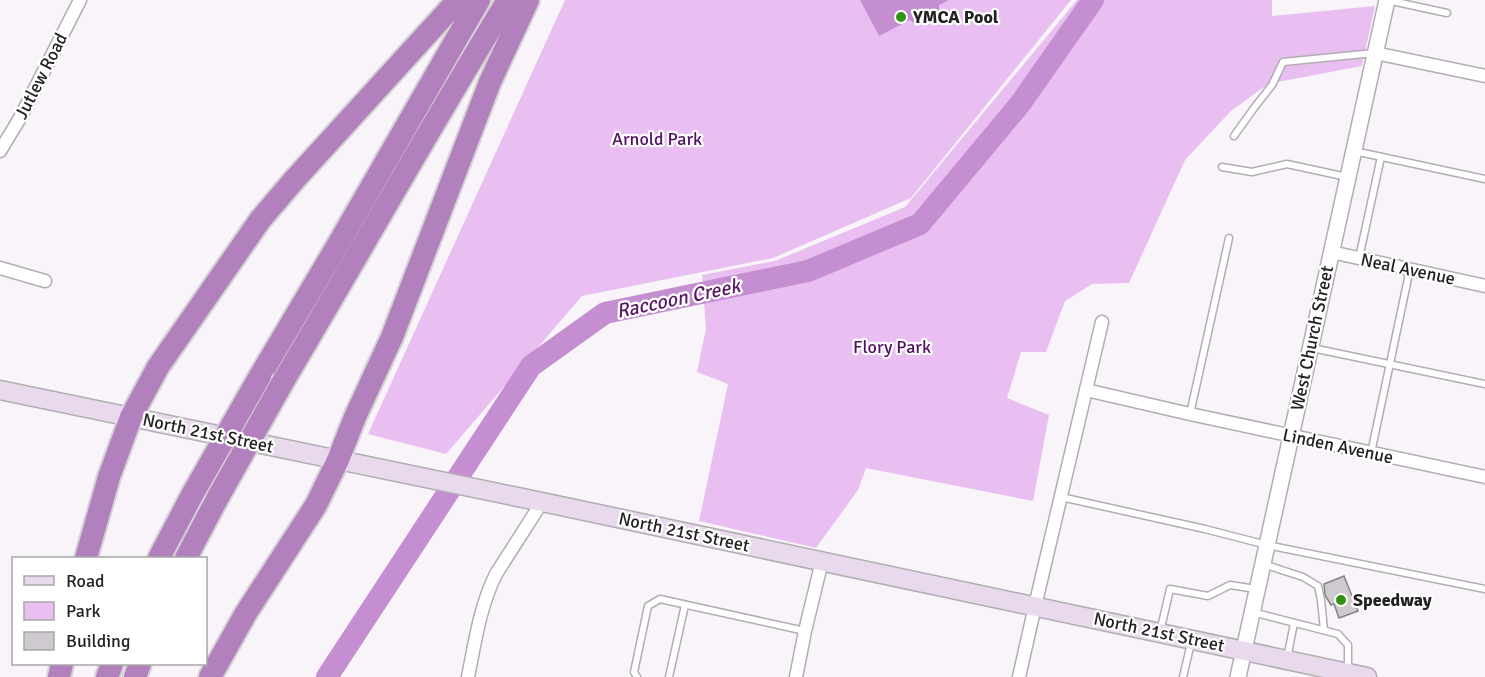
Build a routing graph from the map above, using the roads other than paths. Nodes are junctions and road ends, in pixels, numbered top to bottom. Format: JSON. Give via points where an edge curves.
{"nodes":[{"id":1,"x":80,"y":0,"type":"edge"},
{"id":2,"x":458,"y":0,"type":"edge"},
{"id":3,"x":479,"y":0,"type":"edge"},
{"id":4,"x":508,"y":0,"type":"edge"},
{"id":5,"x":528,"y":0,"type":"edge"},
{"id":6,"x":1387,"y":0,"type":"edge"},
{"id":7,"x":1447,"y":14,"type":"dead end"},
{"id":8,"x":1375,"y":53,"type":"junction"},
{"id":9,"x":1485,"y":76,"type":"edge"},
{"id":10,"x":1234,"y":136,"type":"dead end"},
{"id":11,"x":0,"y":151,"type":"edge"},
{"id":12,"x":1353,"y":151,"type":"junction"},
{"id":13,"x":1381,"y":157,"type":"junction"},
{"id":14,"x":1222,"y":167,"type":"dead end"},
{"id":15,"x":1347,"y":177,"type":"junction"},
{"id":16,"x":1485,"y":179,"type":"edge"},
{"id":17,"x":1229,"y":238,"type":"dead end"},
{"id":18,"x":1331,"y":252,"type":"junction"},
{"id":19,"x":1358,"y":258,"type":"junction"},
{"id":20,"x":0,"y":268,"type":"edge"},
{"id":21,"x":1410,"y":269,"type":"junction"},
{"id":22,"x":45,"y":281,"type":"dead end"},
{"id":23,"x":1485,"y":286,"type":"edge"},
{"id":24,"x":1102,"y":322,"type":"dead end"},
{"id":25,"x":1310,"y":347,"type":"junction"},
{"id":26,"x":1390,"y":364,"type":"junction"},
{"id":27,"x":1485,"y":384,"type":"edge"},
{"id":28,"x":0,"y":390,"type":"edge"},
{"id":29,"x":1086,"y":390,"type":"junction"},
{"id":30,"x":1190,"y":414,"type":"junction"},
{"id":31,"x":130,"y":417,"type":"junction"},
{"id":32,"x":1291,"y":435,"type":"junction"},
{"id":33,"x":1371,"y":453,"type":"junction"},
{"id":34,"x":338,"y":460,"type":"junction"},
{"id":35,"x":1485,"y":477,"type":"edge"},
{"id":36,"x":1061,"y":497,"type":"junction"},
{"id":37,"x":542,"y":502,"type":"junction"},
{"id":38,"x":1267,"y":545,"type":"junction"},
{"id":39,"x":86,"y":557,"type":"edge"},
{"id":40,"x":160,"y":557,"type":"edge"},
{"id":41,"x":187,"y":557,"type":"edge"},
{"id":42,"x":822,"y":561,"type":"junction"},
{"id":43,"x":1262,"y":564,"type":"junction"},
{"id":44,"x":1485,"y":588,"type":"edge"},
{"id":45,"x":1257,"y":589,"type":"junction"},
{"id":46,"x":685,"y":605,"type":"junction"},
{"id":47,"x":1035,"y":606,"type":"junction"},
{"id":48,"x":1252,"y":612,"type":"junction"},
{"id":49,"x":1294,"y":623,"type":"junction"},
{"id":50,"x":1324,"y":630,"type":"junction"},
{"id":51,"x":805,"y":631,"type":"junction"},
{"id":52,"x":1160,"y":632,"type":"junction"},
{"id":53,"x":1192,"y":639,"type":"junction"},
{"id":54,"x":1244,"y":650,"type":"junction"},
{"id":55,"x":1287,"y":660,"type":"junction"},
{"id":56,"x":1342,"y":674,"type":"edge"},
{"id":57,"x":210,"y":677,"type":"edge"},
{"id":58,"x":468,"y":677,"type":"edge"},
{"id":59,"x":637,"y":677,"type":"edge"},
{"id":60,"x":669,"y":677,"type":"edge"},
{"id":61,"x":796,"y":677,"type":"edge"},
{"id":62,"x":1019,"y":677,"type":"edge"},
{"id":63,"x":1183,"y":677,"type":"edge"},
{"id":64,"x":1238,"y":677,"type":"edge"},
{"id":65,"x":1367,"y":677,"type":"edge"}],
"edges":[{"from":1,"to":11,"type":"street","name":"Jutlew Road"},
{"from":2,"to":31,"type":"highway","via":[[260,220],[158,368]]},
{"from":3,"to":40,"type":"highway","bridge":true},
{"from":4,"to":41,"type":"highway","bridge":true,"via":[[284,381]]},
{"from":5,"to":34,"type":"highway","via":[[490,82],[392,338]]},
{"from":6,"to":7,"type":"lane"},
{"from":6,"to":8,"type":"street","name":"West Church Street"},
{"from":8,"to":9,"type":"street"},
{"from":8,"to":10,"type":"lane","via":[[1283,62],[1272,85]]},
{"from":8,"to":12,"type":"street","name":"West Church Street"},
{"from":12,"to":13,"type":"lane"},
{"from":12,"to":15,"type":"street","name":"West Church Street"},
{"from":13,"to":16,"type":"lane"},
{"from":13,"to":19,"type":"lane"},
{"from":14,"to":15,"type":"lane","via":[[1252,172],[1287,164]]},
{"from":15,"to":18,"type":"street","name":"West Church Street"},
{"from":17,"to":30,"type":"lane"},
{"from":18,"to":19,"type":"street","name":"Neal Avenue"},
{"from":18,"to":25,"type":"street","name":"West Church Street"},
{"from":19,"to":21,"type":"street","name":"Neal Avenue"},
{"from":20,"to":22,"type":"street"},
{"from":21,"to":23,"type":"street","name":"Neal Avenue"},
{"from":21,"to":26,"type":"lane"},
{"from":24,"to":29,"type":"street"},
{"from":25,"to":26,"type":"lane"},
{"from":25,"to":32,"type":"street","name":"West Church Street"},
{"from":26,"to":27,"type":"lane"},
{"from":26,"to":33,"type":"lane"},
{"from":28,"to":31,"type":"main road","name":"North 21st Street"},
{"from":29,"to":30,"type":"street","name":"Linden Avenue"},
{"from":29,"to":36,"type":"street"},
{"from":30,"to":32,"type":"street","name":"Linden Avenue"},
{"from":31,"to":34,"type":"main road","name":"North 21st Street"},
{"from":31,"to":39,"type":"highway"},
{"from":32,"to":33,"type":"street","name":"Linden Avenue"},
{"from":32,"to":38,"type":"street","name":"West Church Street"},
{"from":33,"to":35,"type":"street","name":"Linden Avenue"},
{"from":34,"to":37,"type":"main road","name":"North 21st Street"},
{"from":34,"to":57,"type":"highway","via":[[316,505]]},
{"from":36,"to":38,"type":"lane"},
{"from":36,"to":47,"type":"street"},
{"from":37,"to":42,"type":"main road","name":"North 21st Street"},
{"from":37,"to":58,"type":"street","via":[[490,586]]},
{"from":38,"to":43,"type":"street","name":"West Church Street"},
{"from":38,"to":44,"type":"lane"},
{"from":42,"to":47,"type":"main road","name":"North 21st Street"},
{"from":42,"to":51,"type":"street"},
{"from":43,"to":45,"type":"street","name":"West Church Street"},
{"from":43,"to":50,"type":"lane","via":[[1303,577],[1317,586]]},
{"from":45,"to":48,"type":"street","name":"West Church Street"},
{"from":45,"to":52,"type":"lane","via":[[1230,585],[1208,596],[1170,589]]},
{"from":46,"to":51,"type":"lane"},
{"from":46,"to":59,"type":"lane","via":[[660,600],[648,606],[634,672]]},
{"from":46,"to":60,"type":"lane"},
{"from":47,"to":52,"type":"main road","name":"North 21st Street"},
{"from":47,"to":62,"type":"street"},
{"from":48,"to":49,"type":"lane"},
{"from":48,"to":54,"type":"street","name":"West Church Street"},
{"from":49,"to":50,"type":"lane"},
{"from":49,"to":55,"type":"lane"},
{"from":50,"to":56,"type":"lane","via":[[1338,634],[1348,645]]},
{"from":51,"to":61,"type":"street"},
{"from":52,"to":53,"type":"main road","name":"North 21st Street"},
{"from":53,"to":54,"type":"main road","name":"North 21st Street"},
{"from":53,"to":63,"type":"lane"},
{"from":54,"to":55,"type":"main road","name":"North 21st Street"},
{"from":54,"to":64,"type":"street","name":"West Church Street"},
{"from":55,"to":56,"type":"main road","name":"North 21st Street"},
{"from":56,"to":65,"type":"main road","name":"North 21st Street"}]}
